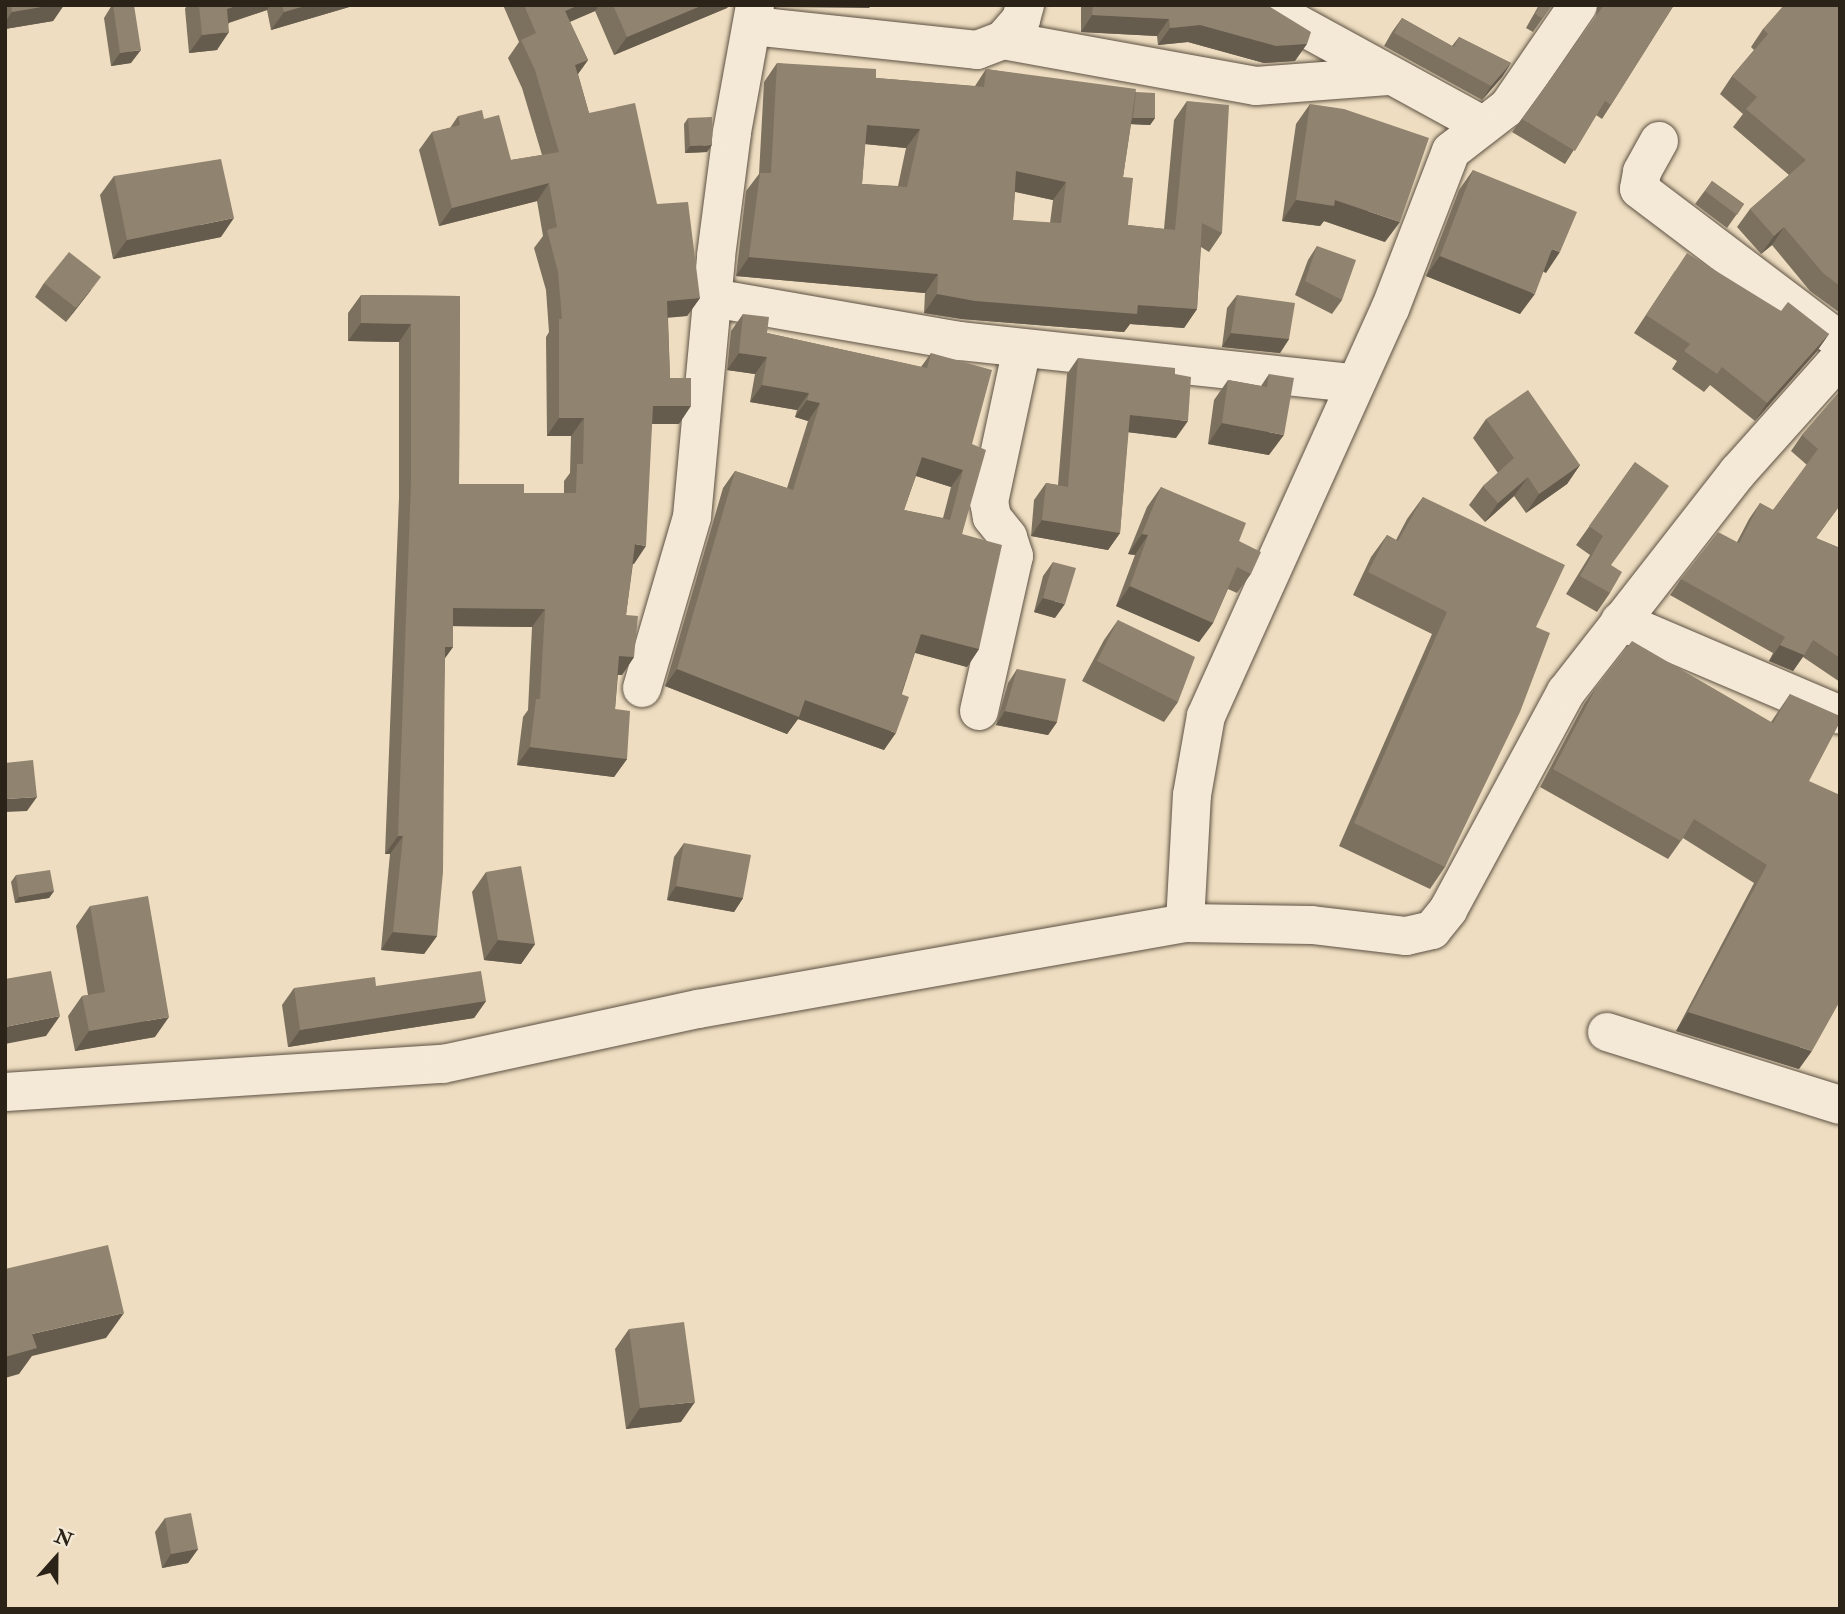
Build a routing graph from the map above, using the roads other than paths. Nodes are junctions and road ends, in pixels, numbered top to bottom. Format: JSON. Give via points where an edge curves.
{"nodes":[{"id":1,"x":1025,"y":5,"type":"edge"},
{"id":2,"x":1263,"y":5,"type":"edge"},
{"id":3,"x":1578,"y":5,"type":"edge"},
{"id":4,"x":754,"y":15,"type":"edge"},
{"id":5,"x":1003,"y":40,"type":"junction"},
{"id":6,"x":1388,"y":76,"type":"junction"},
{"id":7,"x":1482,"y":125,"type":"junction"},
{"id":8,"x":1659,"y":141,"type":"dead end"},
{"id":9,"x":713,"y":298,"type":"junction"},
{"id":10,"x":1840,"y":341,"type":"edge"},
{"id":11,"x":1022,"y":348,"type":"junction"},
{"id":12,"x":1840,"y":358,"type":"edge"},
{"id":13,"x":1355,"y":383,"type":"junction"},
{"id":14,"x":1620,"y":621,"type":"junction"},
{"id":15,"x":642,"y":688,"type":"dead end"},
{"id":16,"x":979,"y":711,"type":"dead end"},
{"id":17,"x":1840,"y":715,"type":"edge"},
{"id":18,"x":1185,"y":923,"type":"junction"},
{"id":19,"x":1608,"y":1032,"type":"dead end"},
{"id":20,"x":5,"y":1092,"type":"edge"},
{"id":21,"x":1840,"y":1105,"type":"edge"}],
"edges":[{"from":1,"to":5,"type":"street","via":[[1021,19]]},
{"from":2,"to":6,"type":"street"},
{"from":3,"to":7,"type":"street","via":[[1507,107]]},
{"from":4,"to":5,"type":"street","via":[[977,50]]},
{"from":4,"to":9,"type":"street","via":[[732,132]]},
{"from":5,"to":6,"type":"street","via":[[1256,86]]},
{"from":6,"to":7,"type":"street"},
{"from":7,"to":13,"type":"street","via":[[1451,151],[1390,309]]},
{"from":8,"to":10,"type":"street","via":[[1642,172],[1639,189]]},
{"from":9,"to":11,"type":"street"},
{"from":9,"to":15,"type":"street","via":[[692,517]]},
{"from":11,"to":13,"type":"street"},
{"from":11,"to":16,"type":"street","via":[[989,502],[992,517],[1008,537],[1014,556]]},
{"from":12,"to":14,"type":"street","via":[[1738,472]]},
{"from":13,"to":18,"type":"street","via":[[1206,716],[1192,795]]},
{"from":14,"to":17,"type":"street"},
{"from":14,"to":18,"type":"street","via":[[1566,692],[1448,910],[1432,930],[1406,936],[1312,925]]},
{"from":18,"to":20,"type":"street","via":[[698,1009],[443,1064]]},
{"from":19,"to":21,"type":"street"}]}
